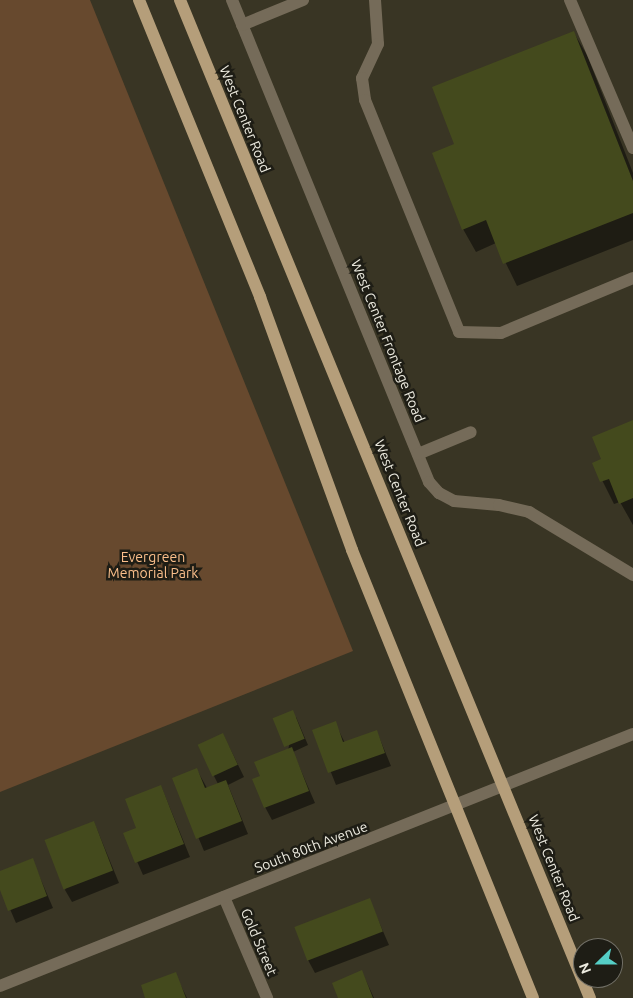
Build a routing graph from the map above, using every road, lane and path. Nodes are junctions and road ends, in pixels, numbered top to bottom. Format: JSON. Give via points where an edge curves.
{"nodes":[{"id":1,"x":139,"y":0,"type":"edge"},
{"id":2,"x":180,"y":0,"type":"edge"},
{"id":3,"x":232,"y":0,"type":"edge"},
{"id":4,"x":303,"y":0,"type":"edge"},
{"id":5,"x":570,"y":0,"type":"edge"},
{"id":6,"x":380,"y":2,"type":"edge"},
{"id":7,"x":242,"y":24,"type":"junction"},
{"id":8,"x":633,"y":148,"type":"edge"},
{"id":9,"x":633,"y":278,"type":"edge"},
{"id":10,"x":471,"y":432,"type":"dead end"},
{"id":11,"x":418,"y":454,"type":"junction"},
{"id":12,"x":633,"y":575,"type":"edge"},
{"id":13,"x":633,"y":734,"type":"edge"},
{"id":14,"x":505,"y":786,"type":"junction"},
{"id":15,"x":455,"y":806,"type":"junction"},
{"id":16,"x":224,"y":897,"type":"junction"},
{"id":17,"x":0,"y":986,"type":"edge"},
{"id":18,"x":266,"y":998,"type":"edge"},
{"id":19,"x":533,"y":998,"type":"edge"},
{"id":20,"x":590,"y":998,"type":"edge"}],
"edges":[{"from":1,"to":15,"type":"main road","via":[[260,297],[352,550]]},
{"from":2,"to":14,"type":"main road","name":"West Center Road"},
{"from":3,"to":7,"type":"street","name":"West Center Frontage Road"},
{"from":4,"to":7,"type":"street"},
{"from":5,"to":8,"type":"street"},
{"from":6,"to":9,"type":"street","via":[[378,44],[362,78],[365,100],[459,332],[501,333]]},
{"from":7,"to":11,"type":"street","name":"West Center Frontage Road"},
{"from":10,"to":11,"type":"street"},
{"from":11,"to":12,"type":"street","name":"West Center Frontage Road","via":[[429,482],[439,493],[460,502],[499,505],[529,512]]},
{"from":13,"to":14,"type":"street","name":"South 80th Avenue"},
{"from":14,"to":15,"type":"street","name":"South 80th Avenue"},
{"from":14,"to":20,"type":"main road","name":"West Center Road"},
{"from":15,"to":16,"type":"street","name":"South 80th Avenue"},
{"from":15,"to":19,"type":"main road"},
{"from":16,"to":17,"type":"street","name":"South 80th Avenue"},
{"from":16,"to":18,"type":"street","name":"Gold Street"}]}
